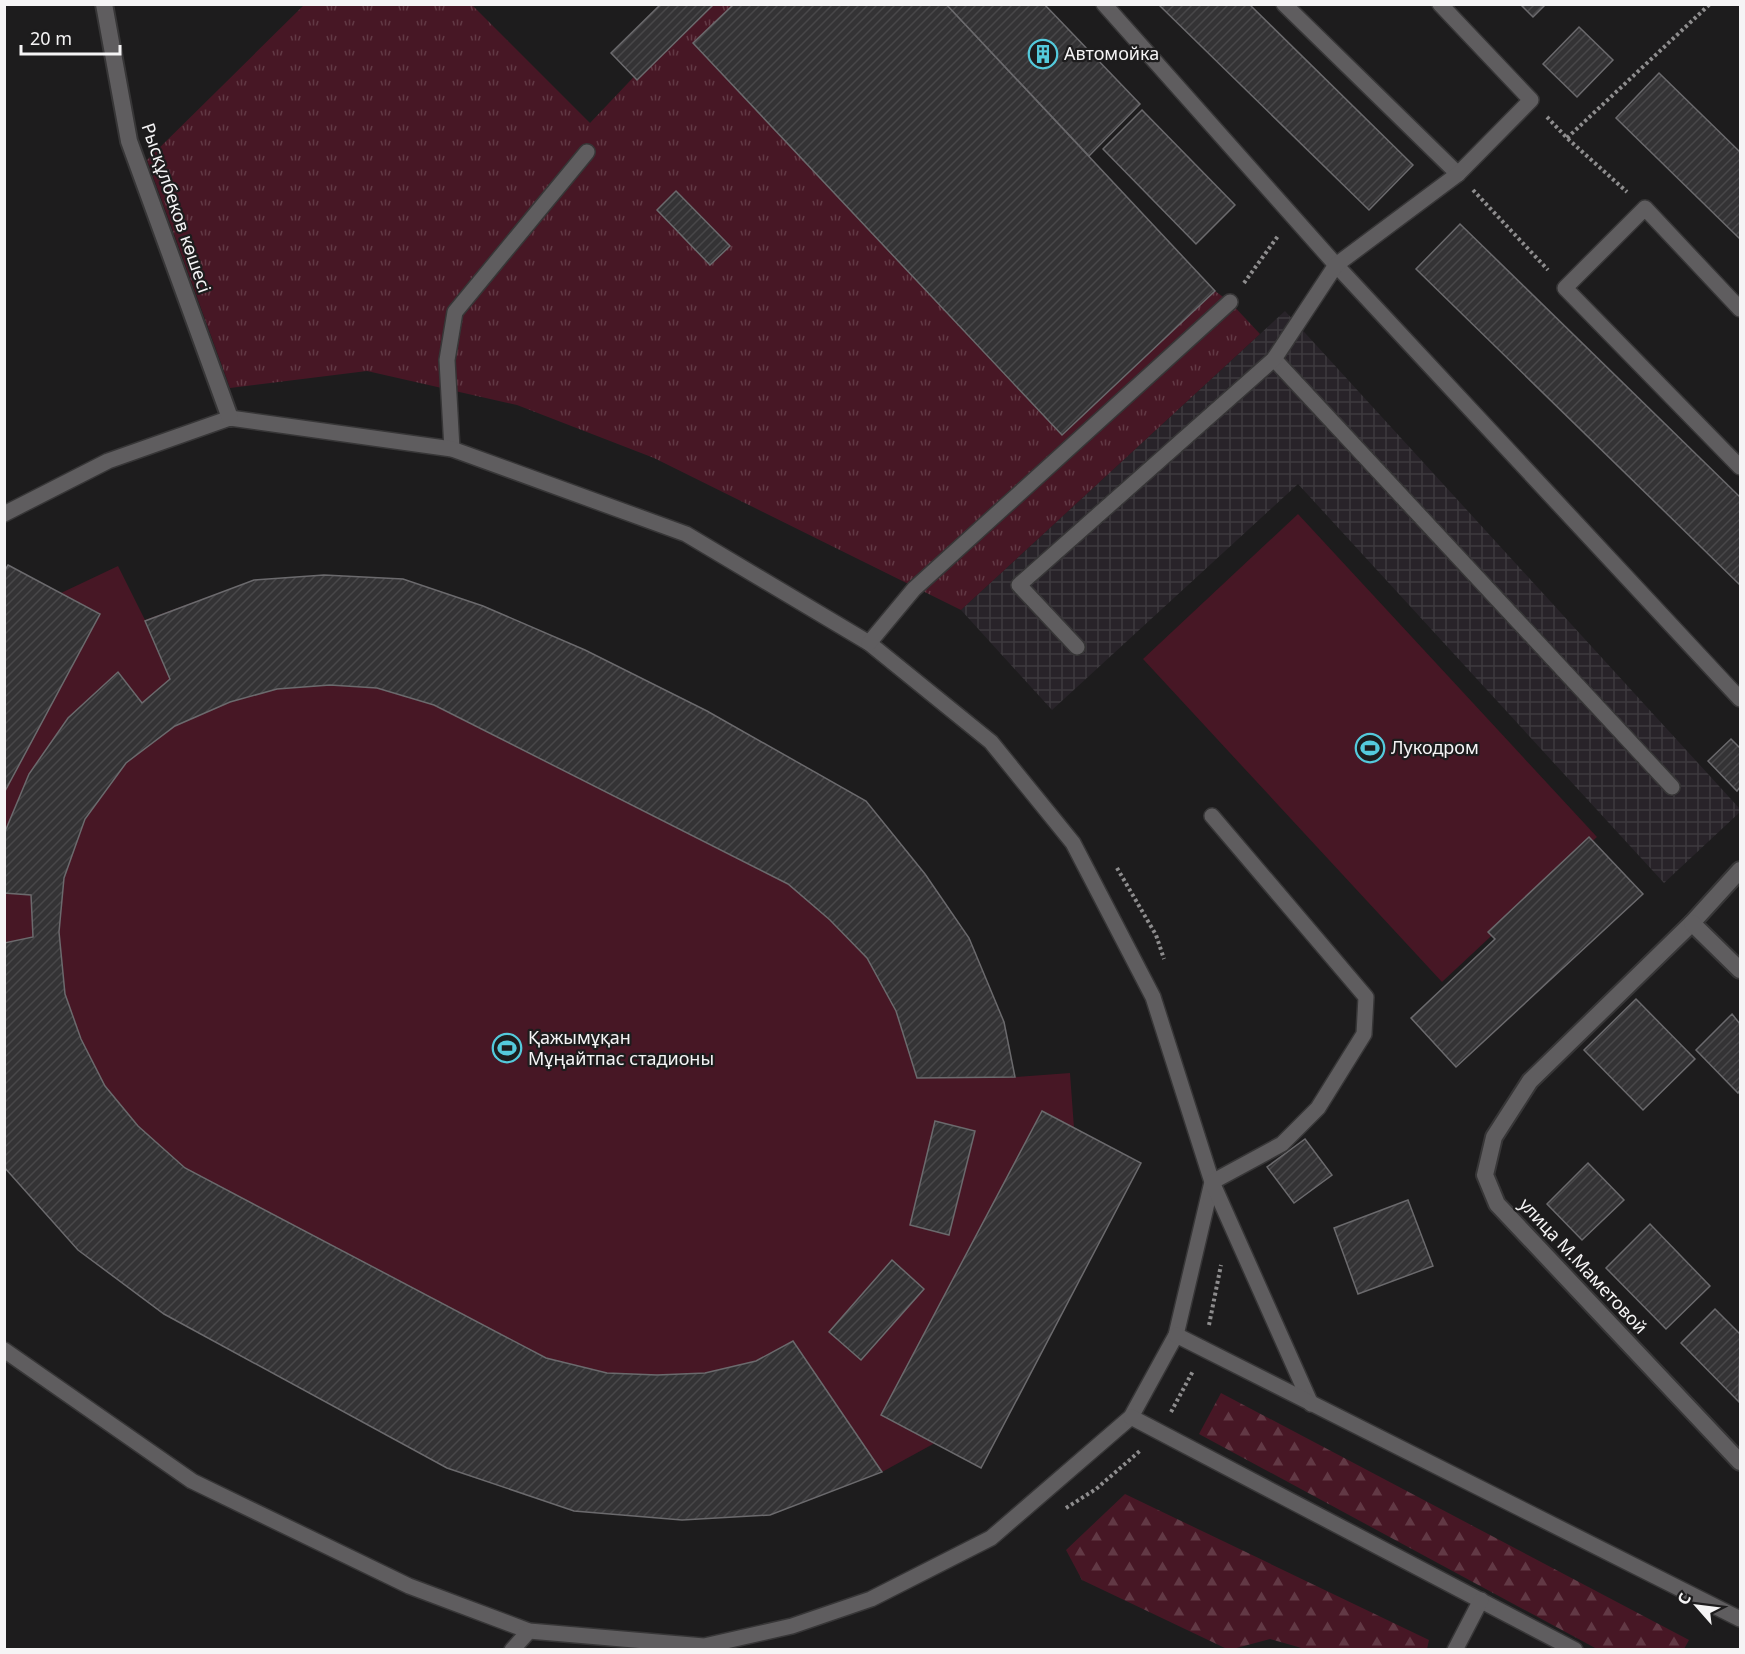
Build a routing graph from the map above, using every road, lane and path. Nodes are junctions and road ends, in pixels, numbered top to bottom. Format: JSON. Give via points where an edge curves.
{"nodes":[{"id":1,"x":104,"y":4,"type":"edge"},
{"id":2,"x":1104,"y":4,"type":"edge"},
{"id":3,"x":1284,"y":4,"type":"edge"},
{"id":4,"x":1440,"y":4,"type":"edge"},
{"id":5,"x":1710,"y":4,"type":"edge"},
{"id":6,"x":1532,"y":100,"type":"junction"},
{"id":7,"x":1568,"y":138,"type":"junction"},
{"id":8,"x":587,"y":152,"type":"dead end"},
{"id":9,"x":1458,"y":174,"type":"junction"},
{"id":10,"x":1645,"y":208,"type":"junction"},
{"id":11,"x":1293,"y":216,"type":"junction"},
{"id":12,"x":1336,"y":265,"type":"junction"},
{"id":13,"x":1565,"y":288,"type":"junction"},
{"id":14,"x":1230,"y":302,"type":"joint"},
{"id":15,"x":1740,"y":309,"type":"edge"},
{"id":16,"x":1274,"y":359,"type":"junction"},
{"id":17,"x":230,"y":418,"type":"junction"},
{"id":18,"x":452,"y":449,"type":"junction"},
{"id":19,"x":1740,"y":467,"type":"edge"},
{"id":20,"x":4,"y":514,"type":"edge"},
{"id":21,"x":869,"y":643,"type":"junction"},
{"id":22,"x":1077,"y":646,"type":"dead end"},
{"id":23,"x":1740,"y":699,"type":"edge"},
{"id":24,"x":1672,"y":787,"type":"dead end"},
{"id":25,"x":1212,"y":816,"type":"dead end"},
{"id":26,"x":1116,"y":867,"type":"dead end"},
{"id":27,"x":1740,"y":870,"type":"edge"},
{"id":28,"x":1692,"y":923,"type":"junction"},
{"id":29,"x":1167,"y":969,"type":"dead end"},
{"id":30,"x":1740,"y":970,"type":"edge"},
{"id":31,"x":1212,"y":1182,"type":"junction"},
{"id":32,"x":1229,"y":1220,"type":"junction"},
{"id":33,"x":1176,"y":1335,"type":"junction"},
{"id":34,"x":4,"y":1350,"type":"edge"},
{"id":35,"x":1205,"y":1350,"type":"junction"},
{"id":36,"x":1311,"y":1404,"type":"junction"},
{"id":37,"x":1131,"y":1417,"type":"junction"},
{"id":38,"x":1161,"y":1432,"type":"junction"},
{"id":39,"x":1740,"y":1462,"type":"edge"},
{"id":40,"x":1481,"y":1600,"type":"junction"},
{"id":41,"x":1740,"y":1619,"type":"edge"},
{"id":42,"x":529,"y":1630,"type":"junction"},
{"id":43,"x":512,"y":1650,"type":"edge"},
{"id":44,"x":1455,"y":1650,"type":"edge"},
{"id":45,"x":1575,"y":1650,"type":"edge"}],
"edges":[{"from":1,"to":17,"type":"street","name":"Рысқұлбеков көшесі","via":[[129,141]]},
{"from":2,"to":11,"type":"lane"},
{"from":3,"to":9,"type":"lane"},
{"from":4,"to":6,"type":"lane"},
{"from":5,"to":7,"type":"path"},
{"from":6,"to":7,"type":"path"},
{"from":6,"to":9,"type":"lane"},
{"from":7,"to":10,"type":"path"},
{"from":8,"to":18,"type":"lane","via":[[455,312],[447,360]]},
{"from":9,"to":12,"type":"lane"},
{"from":9,"to":13,"type":"path"},
{"from":10,"to":13,"type":"lane"},
{"from":10,"to":15,"type":"lane"},
{"from":11,"to":12,"type":"lane"},
{"from":11,"to":14,"type":"path"},
{"from":12,"to":16,"type":"lane"},
{"from":12,"to":23,"type":"lane"},
{"from":13,"to":19,"type":"lane"},
{"from":14,"to":21,"type":"lane","via":[[914,589]]},
{"from":16,"to":22,"type":"lane","via":[[1019,585]]},
{"from":16,"to":24,"type":"lane"},
{"from":17,"to":18,"type":"lane"},
{"from":17,"to":20,"type":"lane","via":[[108,461]]},
{"from":18,"to":21,"type":"lane","via":[[686,534]]},
{"from":21,"to":31,"type":"lane","via":[[991,742],[1073,843],[1153,997]]},
{"from":25,"to":31,"type":"lane","via":[[1366,997],[1364,1034],[1318,1108],[1282,1144]]},
{"from":26,"to":29,"type":"path","via":[[1156,935]]},
{"from":27,"to":28,"type":"street","name":"улица М.Маметовой"},
{"from":28,"to":30,"type":"street"},
{"from":28,"to":39,"type":"street","name":"улица М.Маметовой","via":[[1530,1081],[1494,1137],[1485,1175],[1497,1204]]},
{"from":31,"to":32,"type":"lane"},
{"from":31,"to":33,"type":"lane"},
{"from":32,"to":35,"type":"path"},
{"from":32,"to":36,"type":"lane"},
{"from":33,"to":35,"type":"lane"},
{"from":33,"to":37,"type":"lane"},
{"from":34,"to":42,"type":"lane","via":[[192,1481],[409,1586]]},
{"from":35,"to":36,"type":"lane"},
{"from":35,"to":38,"type":"path"},
{"from":36,"to":41,"type":"lane"},
{"from":37,"to":38,"type":"lane"},
{"from":37,"to":42,"type":"lane","via":[[992,1538],[860,1603],[792,1626],[704,1646]]},
{"from":38,"to":40,"type":"lane"},
{"from":40,"to":44,"type":"lane"},
{"from":40,"to":45,"type":"lane"},
{"from":42,"to":43,"type":"lane"}]}
